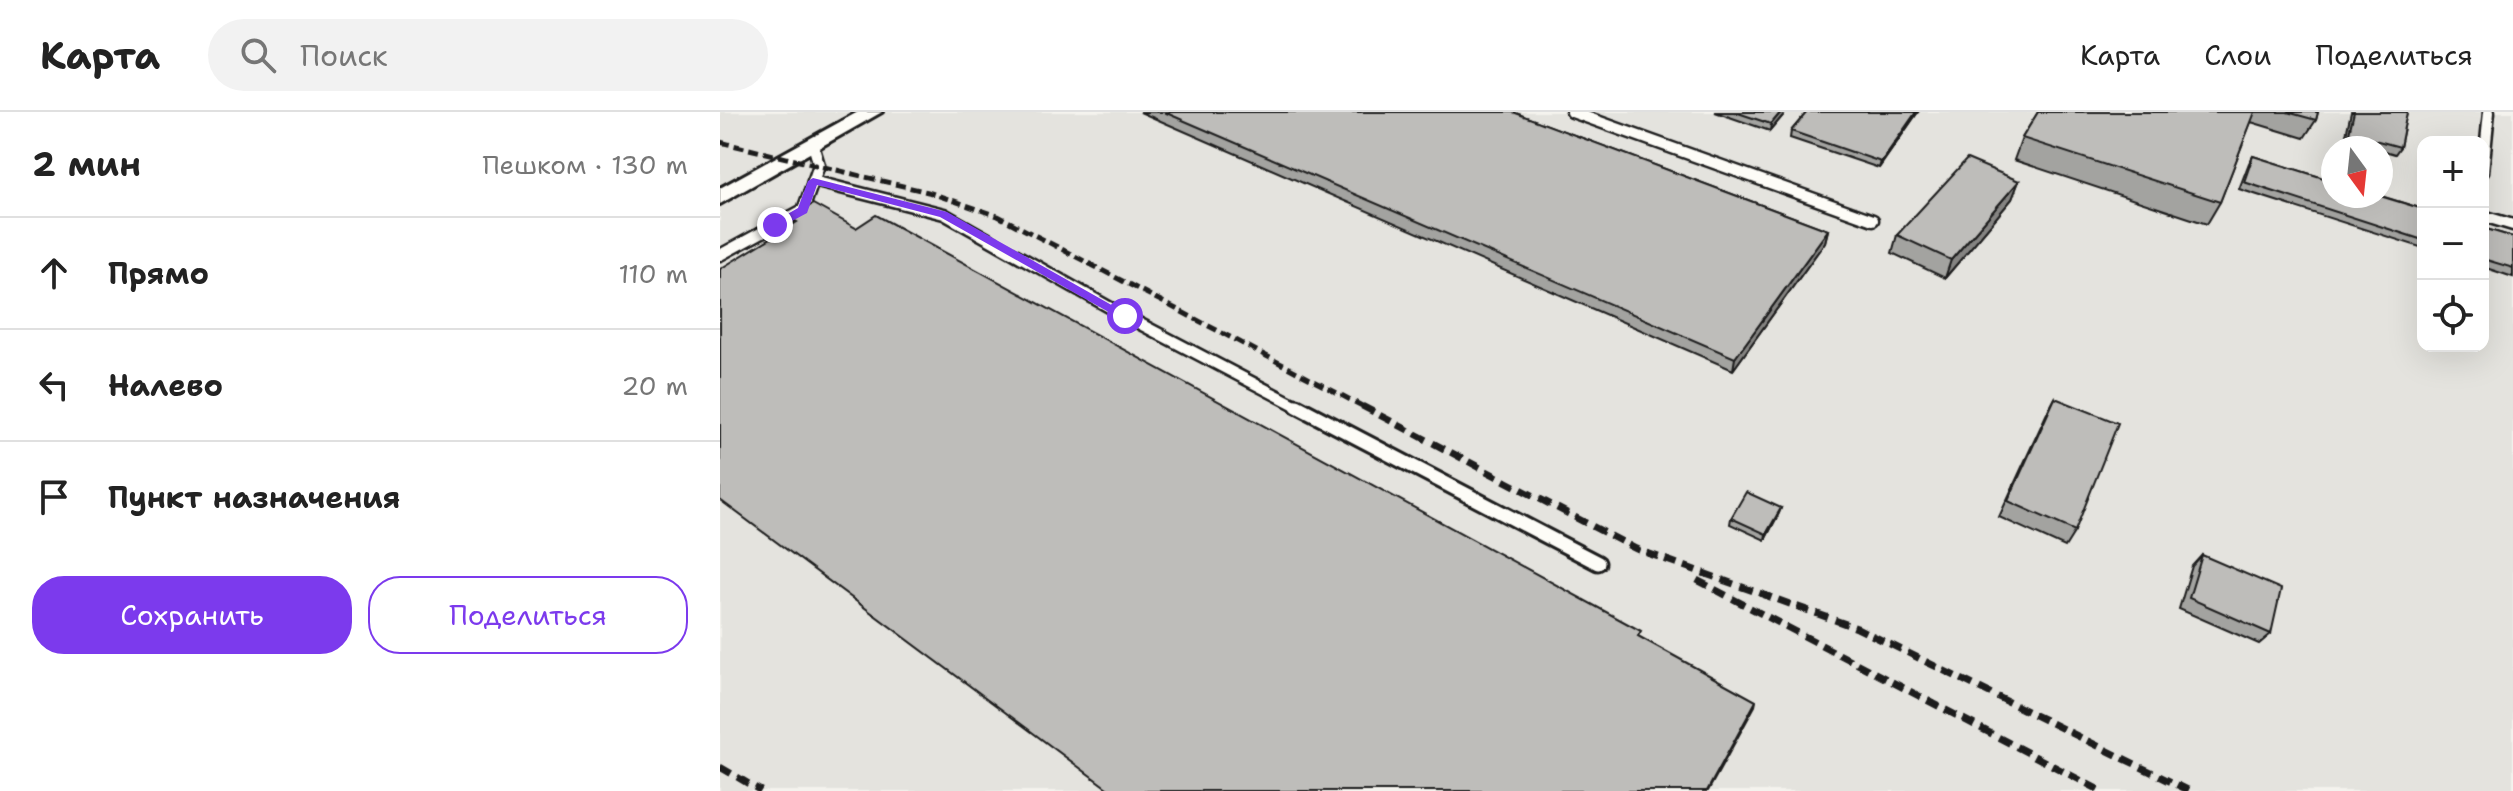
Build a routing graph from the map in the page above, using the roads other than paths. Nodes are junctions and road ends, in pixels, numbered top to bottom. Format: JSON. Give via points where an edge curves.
{"nodes":[{"id":1,"x":872,"y":112,"type":"edge"},
{"id":2,"x":1572,"y":112,"type":"edge"},
{"id":3,"x":2489,"y":112,"type":"edge"},
{"id":4,"x":2487,"y":136,"type":"edge"},
{"id":5,"x":813,"y":145,"type":"junction"},
{"id":6,"x":813,"y":181,"type":"junction"},
{"id":7,"x":720,"y":197,"type":"edge"},
{"id":8,"x":2489,"y":218,"type":"edge"},
{"id":9,"x":1873,"y":220,"type":"dead end"},
{"id":10,"x":2513,"y":225,"type":"edge"},
{"id":11,"x":720,"y":255,"type":"edge"},
{"id":12,"x":1598,"y":563,"type":"dead end"}],
"edges":[{"from":1,"to":5,"type":"street"},
{"from":2,"to":9,"type":"lane"},
{"from":3,"to":4,"type":"lane"},
{"from":5,"to":6,"type":"lane","via":[[819,165]]},
{"from":5,"to":7,"type":"street"},
{"from":6,"to":11,"type":"lane","via":[[803,210]]},
{"from":6,"to":12,"type":"lane","via":[[944,214],[1125,316]]},
{"from":8,"to":10,"type":"lane"}]}
